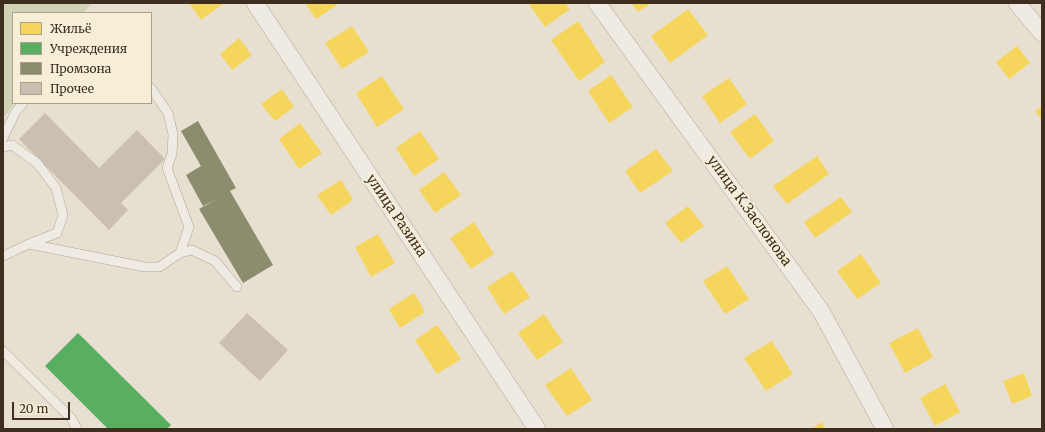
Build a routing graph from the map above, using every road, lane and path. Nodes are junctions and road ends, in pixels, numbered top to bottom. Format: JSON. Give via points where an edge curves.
{"nodes":[{"id":1,"x":255,"y":3,"type":"edge"},
{"id":2,"x":597,"y":3,"type":"edge"},
{"id":3,"x":1017,"y":3,"type":"edge"},
{"id":4,"x":1042,"y":33,"type":"edge"},
{"id":5,"x":152,"y":89,"type":"edge"},
{"id":6,"x":22,"y":104,"type":"edge"},
{"id":7,"x":3,"y":138,"type":"edge"},
{"id":8,"x":3,"y":147,"type":"edge"},
{"id":9,"x":29,"y":244,"type":"junction"},
{"id":10,"x":180,"y":253,"type":"junction"},
{"id":11,"x":3,"y":256,"type":"edge"},
{"id":12,"x":236,"y":287,"type":"dead end"},
{"id":13,"x":3,"y":351,"type":"edge"},
{"id":14,"x":77,"y":429,"type":"edge"},
{"id":15,"x":538,"y":429,"type":"edge"},
{"id":16,"x":885,"y":429,"type":"edge"}],
"edges":[{"from":1,"to":15,"type":"street","name":"улица Разина"},
{"from":2,"to":16,"type":"street","name":"улица К.Заслонова","via":[[821,311]]},
{"from":3,"to":4,"type":"street"},
{"from":5,"to":10,"type":"lane","via":[[168,113],[173,134],[172,154],[167,168],[189,227]]},
{"from":6,"to":7,"type":"lane"},
{"from":8,"to":9,"type":"lane","via":[[12,145],[37,163],[56,188],[63,215],[57,233]]},
{"from":9,"to":10,"type":"lane","via":[[159,268]]},
{"from":9,"to":11,"type":"lane"},
{"from":10,"to":12,"type":"lane","via":[[192,250],[215,261]]},
{"from":13,"to":14,"type":"lane","via":[[71,418]]}]}
